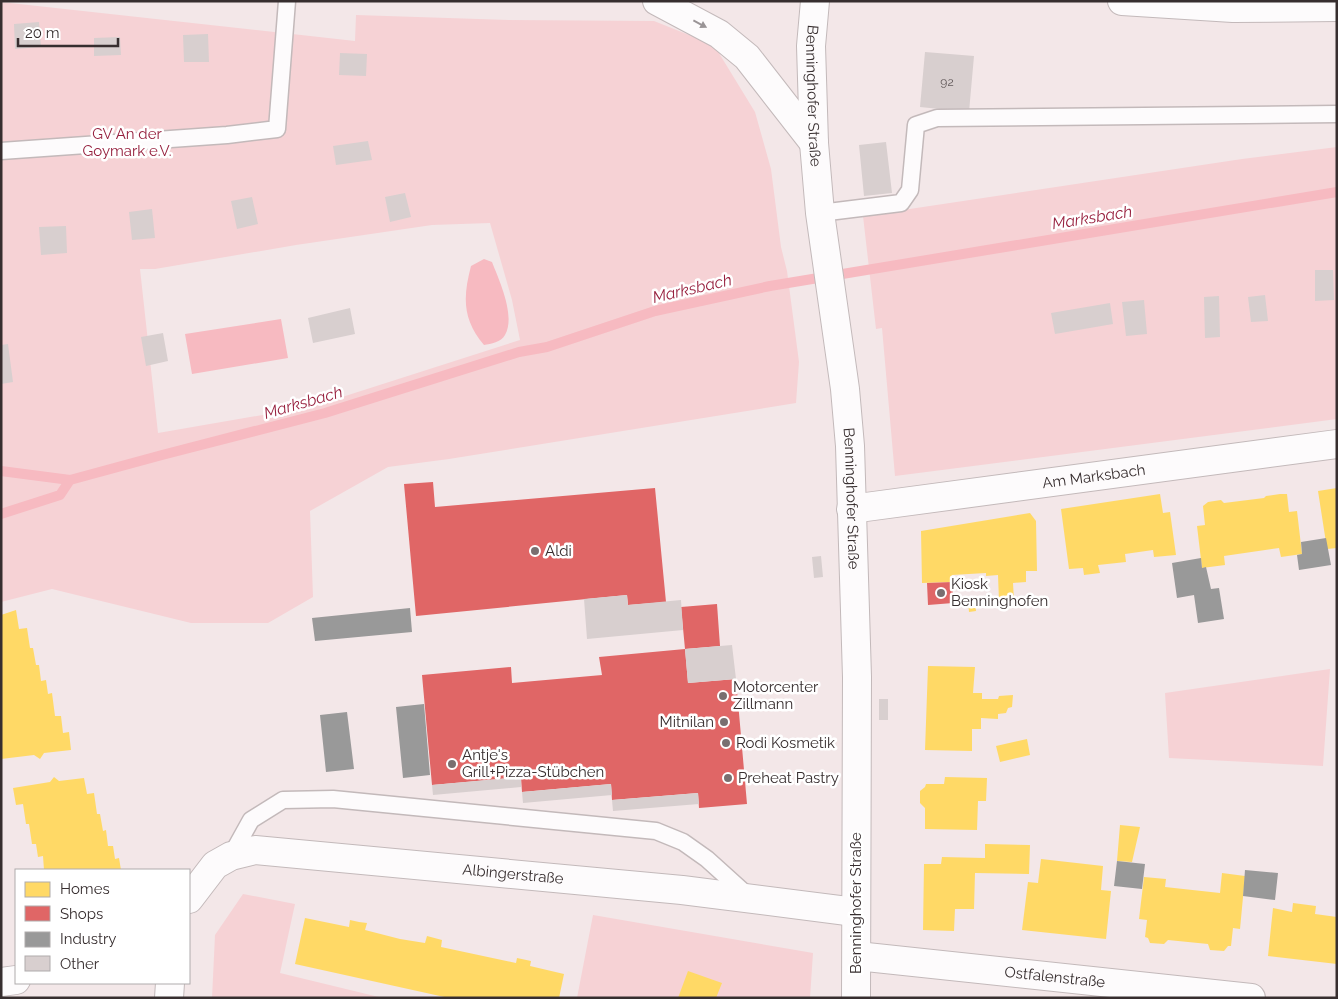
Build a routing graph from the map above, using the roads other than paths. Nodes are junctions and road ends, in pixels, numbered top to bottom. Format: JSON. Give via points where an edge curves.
{"nodes":[{"id":1,"x":287,"y":1,"type":"edge"},
{"id":2,"x":657,"y":1,"type":"edge"},
{"id":3,"x":815,"y":1,"type":"edge"},
{"id":4,"x":1122,"y":1,"type":"edge"},
{"id":5,"x":1337,"y":7,"type":"edge"},
{"id":6,"x":1337,"y":114,"type":"edge"},
{"id":7,"x":814,"y":143,"type":"junction"},
{"id":8,"x":1,"y":151,"type":"edge"},
{"id":9,"x":820,"y":213,"type":"junction"},
{"id":10,"x":1337,"y":444,"type":"edge"},
{"id":11,"x":851,"y":509,"type":"junction"},
{"id":12,"x":231,"y":856,"type":"junction"},
{"id":13,"x":190,"y":898,"type":"edge"},
{"id":14,"x":752,"y":900,"type":"junction"},
{"id":15,"x":855,"y":912,"type":"junction"},
{"id":16,"x":857,"y":956,"type":"junction"},
{"id":17,"x":15,"y":980,"type":"edge"},
{"id":18,"x":1,"y":982,"type":"edge"},
{"id":19,"x":170,"y":984,"type":"edge"},
{"id":20,"x":169,"y":998,"type":"edge"},
{"id":21,"x":856,"y":998,"type":"edge"},
{"id":22,"x":1252,"y":998,"type":"edge"}],
"edges":[{"from":1,"to":8,"type":"lane","via":[[276,129]]},
{"from":2,"to":7,"type":"street","one_way":true,"via":[[719,34],[747,57]]},
{"from":3,"to":7,"type":"street","name":"Benninghofer Straße","via":[[811,46]]},
{"from":4,"to":5,"type":"street","via":[[1233,8]]},
{"from":6,"to":9,"type":"lane","via":[[937,118],[916,125],[910,190],[901,203]]},
{"from":7,"to":9,"type":"street","name":"Benninghofer Straße"},
{"from":9,"to":11,"type":"street","name":"Benninghofer Straße","via":[[845,389]]},
{"from":10,"to":11,"type":"street","name":"Am Marksbach"},
{"from":11,"to":15,"type":"street","name":"Benninghofer Straße","via":[[857,677]]},
{"from":12,"to":13,"type":"street","name":"Albingerstraße","via":[[215,865]]},
{"from":12,"to":14,"type":"street","name":"Albingerstraße","via":[[255,850],[672,889]]},
{"from":12,"to":14,"type":"lane","via":[[251,820],[283,800],[333,799],[656,831],[682,842],[699,854]]},
{"from":14,"to":15,"type":"street","name":"Albingerstraße"},
{"from":15,"to":16,"type":"street","name":"Benninghofer Straße"},
{"from":16,"to":21,"type":"street","name":"Benninghofer Straße"},
{"from":16,"to":22,"type":"street","name":"Ostfalenstraße"},
{"from":17,"to":18,"type":"street"},
{"from":19,"to":20,"type":"street"}]}
